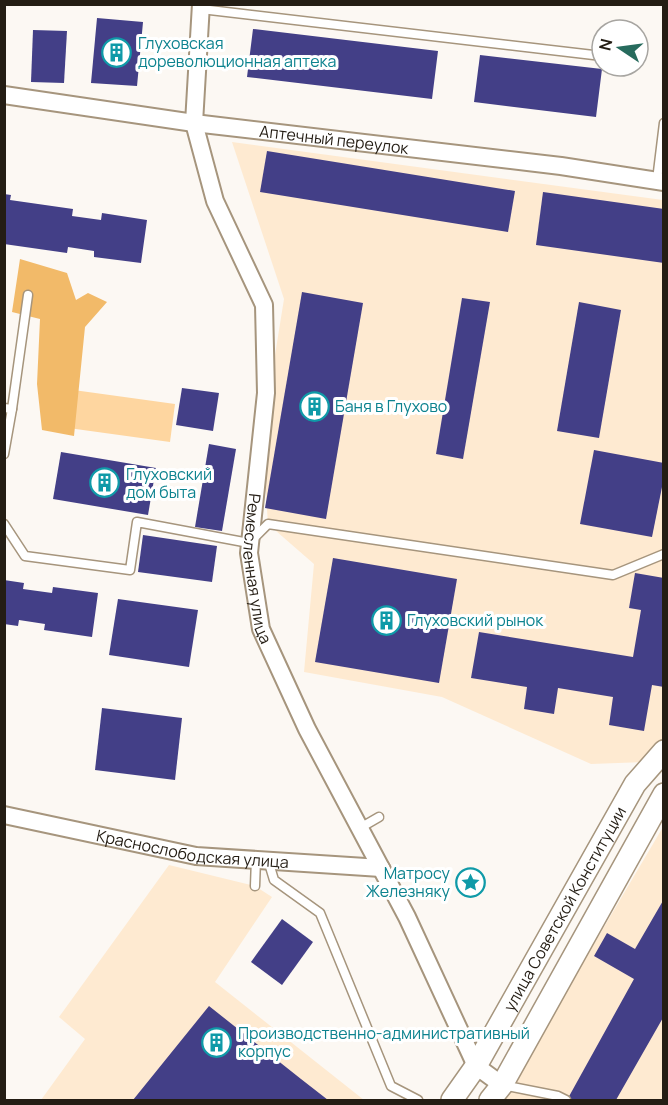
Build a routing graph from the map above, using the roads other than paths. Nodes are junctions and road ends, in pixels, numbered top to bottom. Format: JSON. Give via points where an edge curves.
{"nodes":[{"id":1,"x":201,"y":7,"type":"edge"},
{"id":2,"x":590,"y":55,"type":"edge"},
{"id":3,"x":4,"y":95,"type":"edge"},
{"id":4,"x":194,"y":123,"type":"junction"},
{"id":5,"x":663,"y":123,"type":"edge"},
{"id":6,"x":660,"y":181,"type":"edge"},
{"id":7,"x":28,"y":295,"type":"dead end"},
{"id":8,"x":8,"y":408,"type":"edge"},
{"id":9,"x":4,"y":454,"type":"edge"},
{"id":10,"x":4,"y":524,"type":"edge"},
{"id":11,"x":249,"y":543,"type":"junction"},
{"id":12,"x":663,"y":554,"type":"edge"},
{"id":13,"x":663,"y":752,"type":"edge"},
{"id":14,"x":663,"y":794,"type":"edge"},
{"id":15,"x":4,"y":815,"type":"edge"},
{"id":16,"x":379,"y":817,"type":"dead end"},
{"id":17,"x":655,"y":823,"type":"edge"},
{"id":18,"x":360,"y":828,"type":"junction"},
{"id":19,"x":262,"y":860,"type":"junction"},
{"id":20,"x":381,"y":868,"type":"junction"},
{"id":21,"x":255,"y":886,"type":"dead end"},
{"id":22,"x":476,"y":1066,"type":"junction"},
{"id":23,"x":496,"y":1093,"type":"edge"},
{"id":24,"x":418,"y":1101,"type":"edge"},
{"id":25,"x":452,"y":1101,"type":"edge"},
{"id":26,"x":566,"y":1101,"type":"edge"}],
"edges":[{"from":1,"to":2,"type":"lane"},
{"from":1,"to":4,"type":"street","name":"Ремесленная улица"},
{"from":3,"to":4,"type":"street","name":"Аптечный переулок"},
{"from":4,"to":6,"type":"street","name":"Аптечный переулок"},
{"from":4,"to":11,"type":"street","name":"Ремесленная улица","via":[[215,201],[264,305],[266,393]]},
{"from":5,"to":6,"type":"lane"},
{"from":7,"to":8,"type":"lane"},
{"from":8,"to":9,"type":"lane"},
{"from":10,"to":11,"type":"lane","via":[[25,556],[130,570],[136,522]]},
{"from":11,"to":12,"type":"lane","via":[[268,524],[613,575]]},
{"from":11,"to":18,"type":"street","name":"Ремесленная улица","via":[[261,629]]},
{"from":13,"to":22,"type":"street","name":"улица Советской Конституции","via":[[635,784]]},
{"from":14,"to":17,"type":"street","name":"улица Советской Конституции"},
{"from":15,"to":19,"type":"street","name":"Краснослободская улица","via":[[196,856]]},
{"from":16,"to":18,"type":"lane"},
{"from":17,"to":23,"type":"street","name":"улица Советской Конституции"},
{"from":18,"to":20,"type":"street","name":"Ремесленная улица"},
{"from":19,"to":20,"type":"street","name":"Краснослободская улица"},
{"from":19,"to":21,"type":"lane"},
{"from":19,"to":24,"type":"lane","via":[[274,880],[320,913],[391,1086]]},
{"from":20,"to":22,"type":"street","name":"Ремесленная улица"},
{"from":22,"to":23,"type":"street","name":"Ремесленная улица"},
{"from":22,"to":25,"type":"street","name":"улица Советской Конституции"},
{"from":23,"to":26,"type":"lane","via":[[558,1096]]}]}
